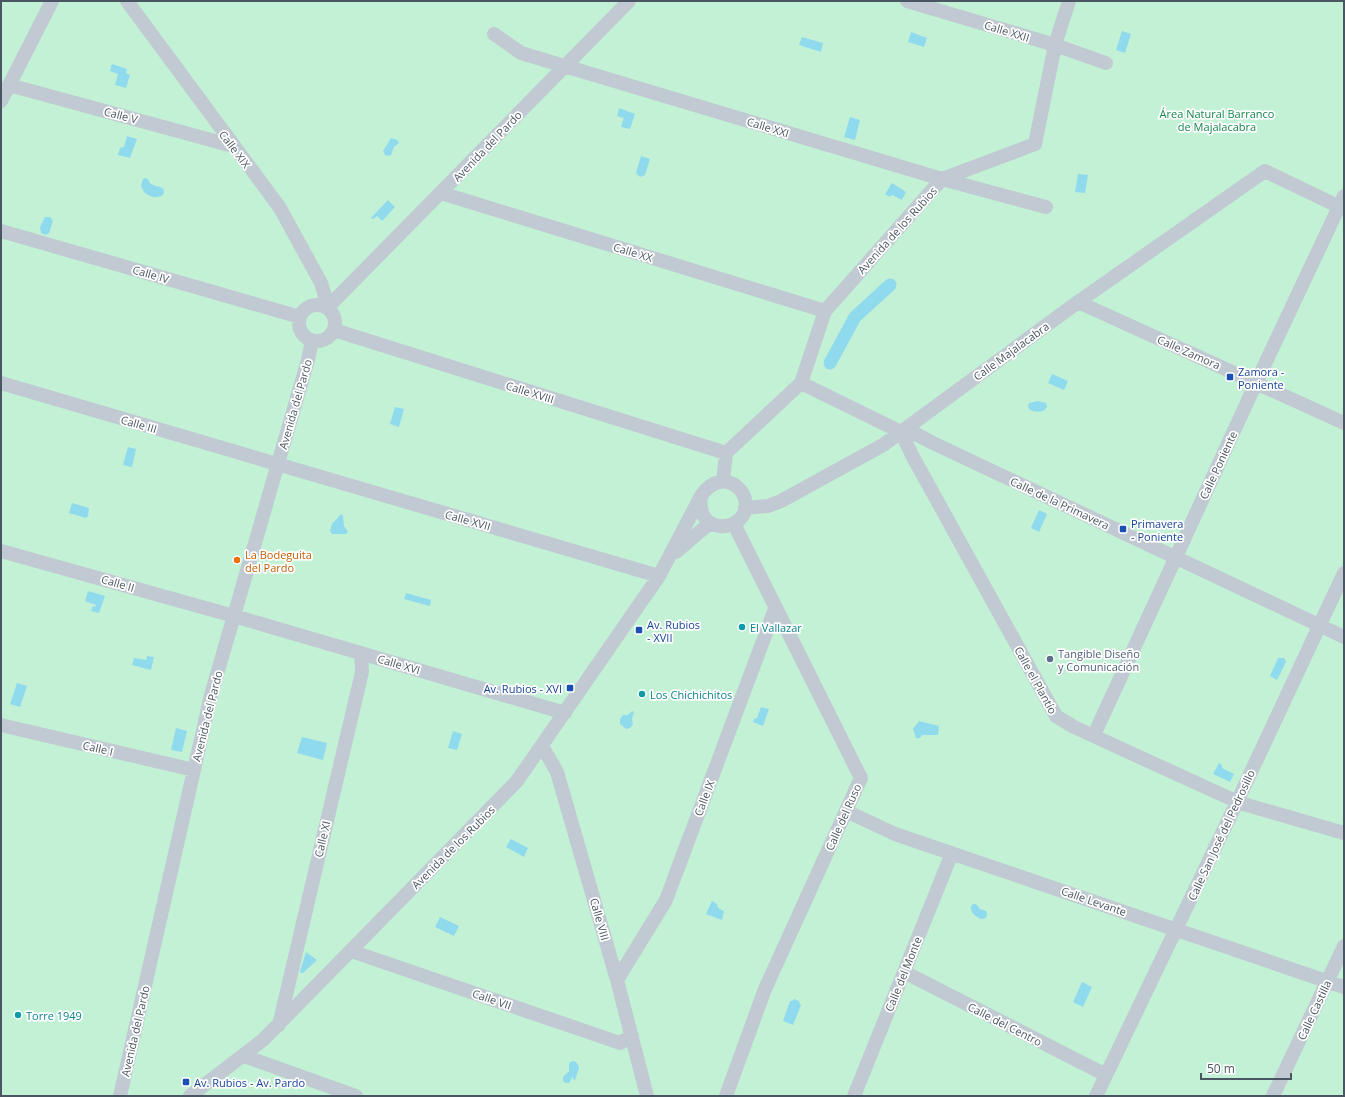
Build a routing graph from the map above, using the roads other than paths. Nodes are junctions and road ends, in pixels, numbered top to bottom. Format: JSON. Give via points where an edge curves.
{"nodes":[{"id":1,"x":52,"y":1,"type":"edge"},
{"id":2,"x":127,"y":1,"type":"edge"},
{"id":3,"x":629,"y":1,"type":"edge"},
{"id":4,"x":907,"y":1,"type":"edge"},
{"id":5,"x":1069,"y":1,"type":"edge"},
{"id":6,"x":494,"y":34,"type":"dead end"},
{"id":7,"x":1055,"y":45,"type":"junction"},
{"id":8,"x":1106,"y":63,"type":"dead end"},
{"id":9,"x":566,"y":66,"type":"junction"},
{"id":10,"x":9,"y":84,"type":"junction"},
{"id":11,"x":1,"y":101,"type":"edge"},
{"id":12,"x":233,"y":146,"type":"junction"},
{"id":13,"x":942,"y":179,"type":"junction"},
{"id":14,"x":441,"y":193,"type":"junction"},
{"id":15,"x":1342,"y":204,"type":"edge"},
{"id":16,"x":1046,"y":207,"type":"dead end"},
{"id":17,"x":1,"y":231,"type":"edge"},
{"id":18,"x":1078,"y":302,"type":"junction"},
{"id":19,"x":325,"y":307,"type":"junction"},
{"id":20,"x":825,"y":311,"type":"junction"},
{"id":21,"x":300,"y":317,"type":"junction"},
{"id":22,"x":334,"y":330,"type":"junction"},
{"id":23,"x":312,"y":340,"type":"junction"},
{"id":24,"x":1,"y":383,"type":"edge"},
{"id":25,"x":800,"y":383,"type":"junction"},
{"id":26,"x":1256,"y":383,"type":"junction"},
{"id":27,"x":1344,"y":423,"type":"edge"},
{"id":28,"x":904,"y":430,"type":"junction"},
{"id":29,"x":726,"y":453,"type":"junction"},
{"id":30,"x":277,"y":464,"type":"junction"},
{"id":31,"x":723,"y":481,"type":"junction"},
{"id":32,"x":701,"y":496,"type":"junction"},
{"id":33,"x":745,"y":508,"type":"junction"},
{"id":34,"x":710,"y":523,"type":"junction"},
{"id":35,"x":734,"y":524,"type":"junction"},
{"id":36,"x":1,"y":551,"type":"edge"},
{"id":37,"x":670,"y":558,"type":"junction"},
{"id":38,"x":1175,"y":558,"type":"junction"},
{"id":39,"x":1344,"y":573,"type":"edge"},
{"id":40,"x":660,"y":576,"type":"junction"},
{"id":41,"x":775,"y":609,"type":"junction"},
{"id":42,"x":234,"y":616,"type":"junction"},
{"id":43,"x":1319,"y":625,"type":"junction"},
{"id":44,"x":1344,"y":637,"type":"edge"},
{"id":45,"x":361,"y":653,"type":"junction"},
{"id":46,"x":564,"y":713,"type":"junction"},
{"id":47,"x":1,"y":725,"type":"edge"},
{"id":48,"x":1094,"y":736,"type":"junction"},
{"id":49,"x":542,"y":746,"type":"junction"},
{"id":50,"x":194,"y":770,"type":"junction"},
{"id":51,"x":1237,"y":802,"type":"junction"},
{"id":52,"x":846,"y":811,"type":"junction"},
{"id":53,"x":1344,"y":833,"type":"edge"},
{"id":54,"x":952,"y":853,"type":"junction"},
{"id":55,"x":1176,"y":930,"type":"junction"},
{"id":56,"x":1344,"y":946,"type":"edge"},
{"id":57,"x":351,"y":951,"type":"junction"},
{"id":58,"x":904,"y":972,"type":"junction"},
{"id":59,"x":618,"y":980,"type":"junction"},
{"id":60,"x":1328,"y":982,"type":"junction"},
{"id":61,"x":1344,"y":987,"type":"edge"},
{"id":62,"x":279,"y":1025,"type":"junction"},
{"id":63,"x":632,"y":1036,"type":"junction"},
{"id":64,"x":244,"y":1056,"type":"junction"},
{"id":65,"x":1106,"y":1075,"type":"junction"},
{"id":66,"x":120,"y":1096,"type":"edge"},
{"id":67,"x":190,"y":1096,"type":"edge"},
{"id":68,"x":356,"y":1096,"type":"edge"},
{"id":69,"x":648,"y":1096,"type":"edge"},
{"id":70,"x":726,"y":1096,"type":"edge"},
{"id":71,"x":854,"y":1096,"type":"edge"},
{"id":72,"x":1096,"y":1096,"type":"edge"},
{"id":73,"x":1273,"y":1096,"type":"edge"}],
"edges":[{"from":1,"to":10,"type":"street"},
{"from":2,"to":12,"type":"street","name":"Calle XIX"},
{"from":3,"to":9,"type":"street","name":"Avenida del Pardo"},
{"from":4,"to":7,"type":"street","name":"Calle XXII"},
{"from":5,"to":7,"type":"street","name":"Avenida de los Rubios"},
{"from":6,"to":9,"type":"street","name":"Calle XXI","via":[[521,53]]},
{"from":7,"to":8,"type":"street","name":"Calle XXII"},
{"from":7,"to":13,"type":"street","name":"Avenida de los Rubios","via":[[1035,144]]},
{"from":9,"to":13,"type":"street","name":"Calle XXI"},
{"from":9,"to":14,"type":"street","name":"Avenida del Pardo"},
{"from":10,"to":11,"type":"street"},
{"from":10,"to":12,"type":"street","name":"Calle V"},
{"from":12,"to":19,"type":"street","name":"Calle XIX","via":[[284,215],[321,283]]},
{"from":13,"to":16,"type":"street","name":"Calle XXI"},
{"from":13,"to":20,"type":"street","name":"Avenida de los Rubios"},
{"from":14,"to":19,"type":"street","name":"Avenida del Pardo"},
{"from":14,"to":20,"type":"street","name":"Calle XX"},
{"from":15,"to":18,"type":"street","name":"Calle Majalacabra","via":[[1265,171]]},
{"from":15,"to":26,"type":"street","name":"Calle Poniente"},
{"from":17,"to":21,"type":"street","name":"Calle IV"},
{"from":18,"to":26,"type":"street","name":"Calle Zamora"},
{"from":18,"to":28,"type":"street","name":"Calle Majalacabra"},
{"from":19,"to":21,"type":"street","via":[[310,307]]},
{"from":19,"to":22,"type":"street","via":[[333,314],[336,322]]},
{"from":20,"to":25,"type":"street","name":"Avenida de los Rubios"},
{"from":21,"to":23,"type":"street","via":[[301,331]]},
{"from":22,"to":23,"type":"street","via":[[325,339]]},
{"from":22,"to":29,"type":"street","name":"Calle XVIII"},
{"from":23,"to":30,"type":"street","name":"Avenida del Pardo"},
{"from":24,"to":30,"type":"street","name":"Calle III"},
{"from":25,"to":28,"type":"street","name":"Calle de la Primavera"},
{"from":25,"to":29,"type":"street","name":"Avenida de los Rubios"},
{"from":26,"to":27,"type":"street","name":"Calle Zamora"},
{"from":26,"to":38,"type":"street","name":"Calle Poniente"},
{"from":28,"to":33,"type":"street","name":"Calle Majalacabra","via":[[782,501],[768,506]]},
{"from":28,"to":38,"type":"street","name":"Calle de la Primavera"},
{"from":28,"to":48,"type":"street","name":"Calle el Plantío","via":[[913,457],[1056,716]]},
{"from":29,"to":31,"type":"street"},
{"from":30,"to":40,"type":"street","name":"Calle XVII"},
{"from":30,"to":42,"type":"street","name":"Avenida del Pardo"},
{"from":31,"to":32,"type":"street","name":"Avenida de los Rubios","via":[[706,488]]},
{"from":31,"to":33,"type":"street","via":[[733,483],[741,490],[745,498]]},
{"from":32,"to":34,"type":"street","via":[[701,511]]},
{"from":32,"to":37,"type":"street","name":"Avenida de los Rubios"},
{"from":33,"to":35,"type":"street"},
{"from":34,"to":35,"type":"street","via":[[726,527]]},
{"from":34,"to":37,"type":"street","name":"Avenida de los Rubios"},
{"from":35,"to":41,"type":"street","name":"Calle del Ruso"},
{"from":36,"to":42,"type":"street","name":"Calle II"},
{"from":37,"to":40,"type":"street","name":"Avenida de los Rubios"},
{"from":38,"to":43,"type":"street","name":"Calle de la Primavera"},
{"from":38,"to":48,"type":"street","name":"Calle Poniente"},
{"from":39,"to":43,"type":"street","name":"Calle San José del Pedrosillo"},
{"from":40,"to":46,"type":"street","name":"Avenida de los Rubios"},
{"from":41,"to":52,"type":"street","name":"Calle del Ruso","via":[[861,778]]},
{"from":41,"to":59,"type":"street","name":"Calle IX","via":[[666,900]]},
{"from":42,"to":45,"type":"street","name":"Calle XVI"},
{"from":42,"to":50,"type":"street","name":"Avenida del Pardo","via":[[211,695]]},
{"from":43,"to":44,"type":"street","name":"Calle de la Primavera"},
{"from":43,"to":51,"type":"street","name":"Calle San José del Pedrosillo"},
{"from":45,"to":46,"type":"street","name":"Calle XVI"},
{"from":45,"to":62,"type":"street","name":"Calle XI","via":[[362,672]]},
{"from":46,"to":49,"type":"street","name":"Avenida de los Rubios"},
{"from":47,"to":50,"type":"street","name":"Calle I"},
{"from":48,"to":51,"type":"street","name":"Calle el Plantío"},
{"from":49,"to":57,"type":"street","name":"Avenida de los Rubios","via":[[518,782]]},
{"from":49,"to":59,"type":"street","name":"Calle VIII","via":[[558,772]]},
{"from":50,"to":66,"type":"street","name":"Avenida del Pardo"},
{"from":51,"to":53,"type":"street","name":"Calle el Plantío"},
{"from":51,"to":55,"type":"street","name":"Calle San José del Pedrosillo"},
{"from":52,"to":54,"type":"street","name":"Calle Levante","via":[[895,834]]},
{"from":52,"to":70,"type":"street","name":"Calle del Ruso","via":[[765,988]]},
{"from":54,"to":55,"type":"street","name":"Calle Levante"},
{"from":54,"to":58,"type":"street","name":"Calle del Monte"},
{"from":55,"to":60,"type":"street","name":"Calle Levante"},
{"from":55,"to":65,"type":"street","name":"Calle San José del Pedrosillo"},
{"from":56,"to":60,"type":"street","name":"Calle Castilla"},
{"from":57,"to":62,"type":"street","name":"Avenida de los Rubios"},
{"from":57,"to":63,"type":"street","name":"Calle VII","via":[[620,1043]]},
{"from":58,"to":65,"type":"street","name":"Calle del Centro"},
{"from":58,"to":71,"type":"street","name":"Calle del Monte"},
{"from":59,"to":63,"type":"street","name":"Calle VIII"},
{"from":60,"to":61,"type":"street","name":"Calle Levante"},
{"from":60,"to":73,"type":"street","name":"Calle Castilla"},
{"from":62,"to":64,"type":"street","name":"Avenida de los Rubios"},
{"from":63,"to":69,"type":"street","name":"Calle VIII"},
{"from":64,"to":67,"type":"street","name":"Avenida de los Rubios"},
{"from":64,"to":68,"type":"street"},
{"from":65,"to":72,"type":"street","name":"Calle San José del Pedrosillo"}]}
